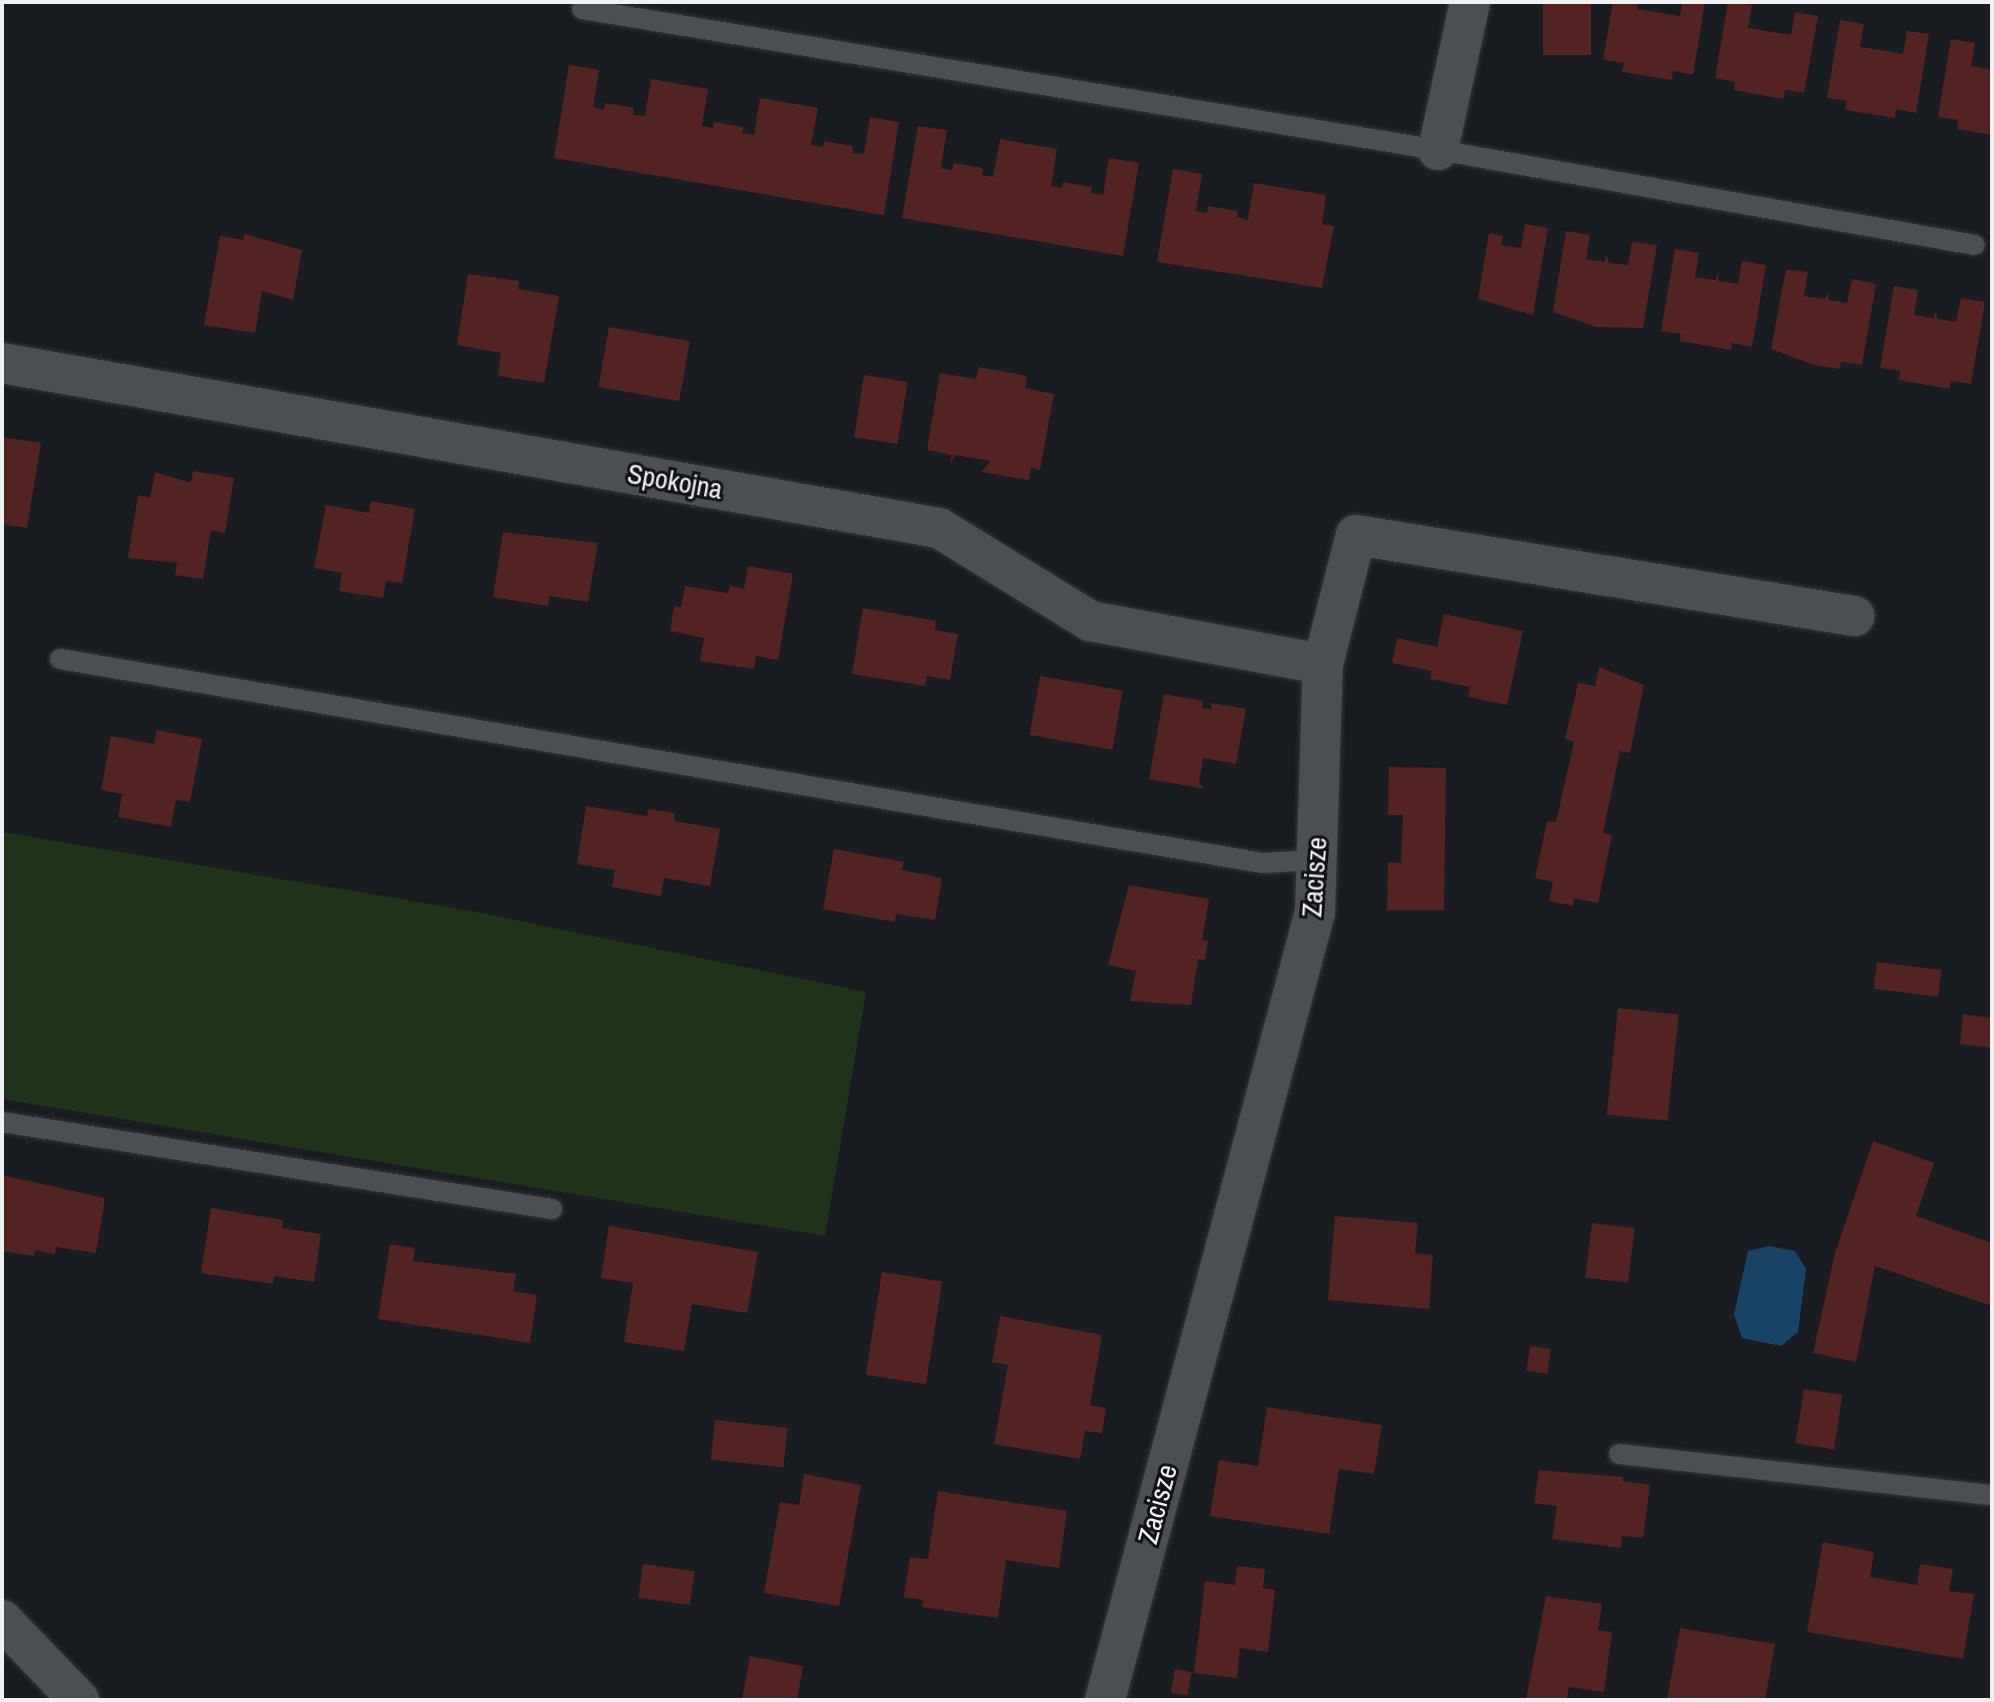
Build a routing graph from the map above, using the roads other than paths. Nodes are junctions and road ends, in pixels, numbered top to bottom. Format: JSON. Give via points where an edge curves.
{"nodes":[{"id":1,"x":1470,"y":2,"type":"edge"},
{"id":2,"x":582,"y":9,"type":"dead end"},
{"id":3,"x":1438,"y":150,"type":"junction"},
{"id":4,"x":1975,"y":245,"type":"dead end"},
{"id":5,"x":2,"y":363,"type":"edge"},
{"id":6,"x":1854,"y":616,"type":"dead end"},
{"id":7,"x":60,"y":659,"type":"dead end"},
{"id":8,"x":1323,"y":664,"type":"junction"},
{"id":9,"x":1317,"y":860,"type":"junction"},
{"id":10,"x":2,"y":1122,"type":"edge"},
{"id":11,"x":552,"y":1209,"type":"dead end"},
{"id":12,"x":1619,"y":1454,"type":"dead end"},
{"id":13,"x":1992,"y":1495,"type":"edge"},
{"id":14,"x":2,"y":1620,"type":"edge"},
{"id":15,"x":79,"y":1700,"type":"edge"},
{"id":16,"x":1105,"y":1700,"type":"edge"}],
"edges":[{"from":1,"to":3,"type":"street"},
{"from":2,"to":3,"type":"lane"},
{"from":3,"to":4,"type":"lane"},
{"from":5,"to":8,"type":"street","name":"Spokojna","via":[[939,528],[1090,621]]},
{"from":6,"to":8,"type":"street","name":"Zacisze","via":[[1356,535]]},
{"from":7,"to":9,"type":"lane","via":[[1262,863]]},
{"from":8,"to":9,"type":"street","name":"Zacisze"},
{"from":9,"to":16,"type":"street","name":"Zacisze","via":[[1315,912]]},
{"from":10,"to":11,"type":"lane"},
{"from":12,"to":13,"type":"lane"},
{"from":14,"to":15,"type":"street"}]}
